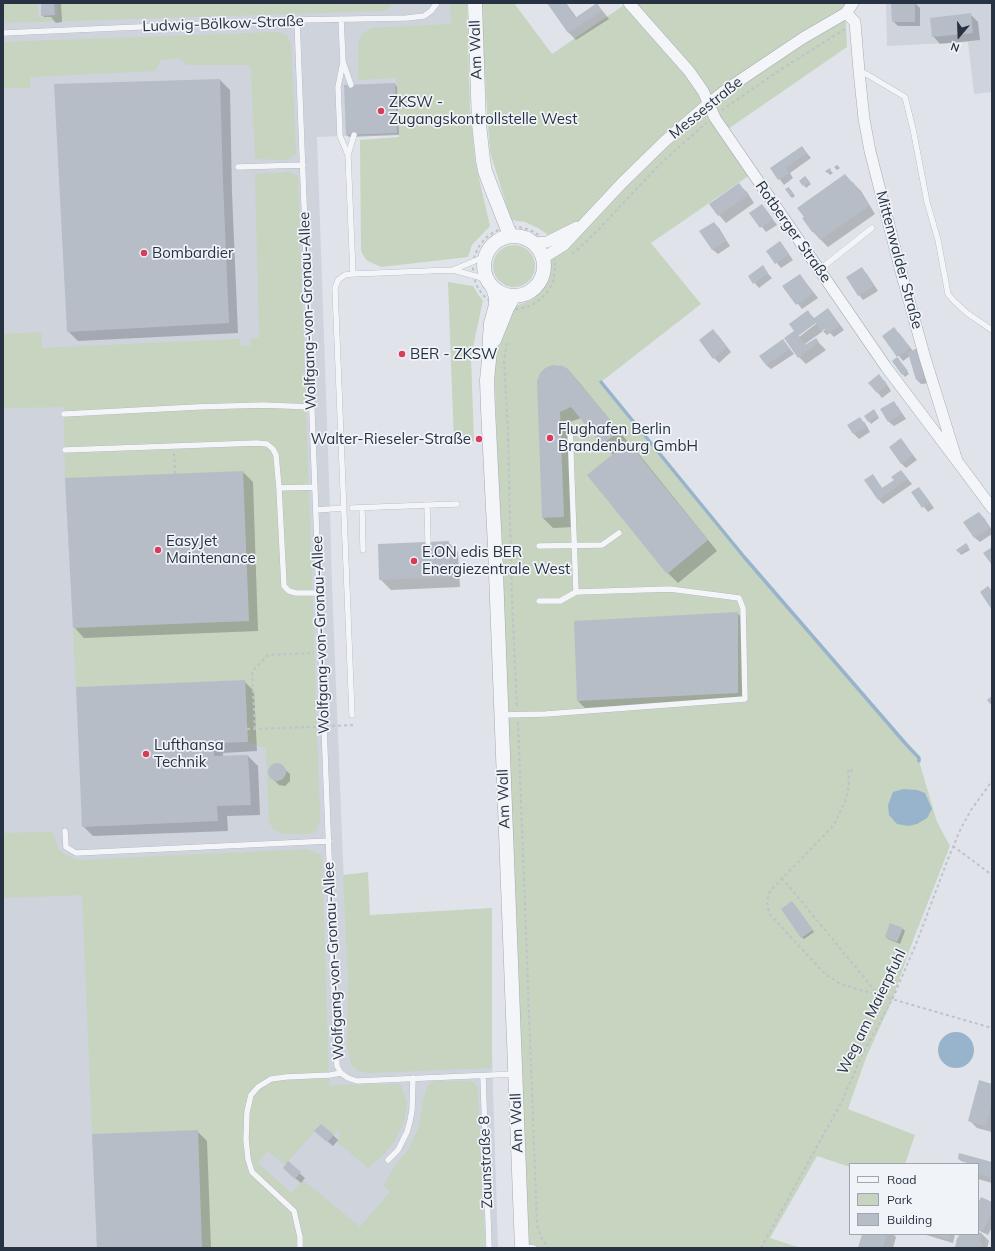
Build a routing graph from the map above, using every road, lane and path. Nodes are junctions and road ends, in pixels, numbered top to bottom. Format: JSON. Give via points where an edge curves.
{"nodes":[{"id":1,"x":437,"y":3,"type":"edge"},
{"id":2,"x":475,"y":3,"type":"edge"},
{"id":3,"x":629,"y":3,"type":"edge"},
{"id":4,"x":853,"y":3,"type":"edge"},
{"id":5,"x":846,"y":13,"type":"junction"},
{"id":6,"x":341,"y":19,"type":"junction"},
{"id":7,"x":297,"y":20,"type":"junction"},
{"id":8,"x":855,"y":22,"type":"junction"},
{"id":9,"x":3,"y":33,"type":"edge"},
{"id":10,"x":343,"y":62,"type":"junction"},
{"id":11,"x":859,"y":71,"type":"junction"},
{"id":12,"x":351,"y":85,"type":"dead end"},
{"id":13,"x":708,"y":104,"type":"junction"},
{"id":14,"x":713,"y":116,"type":"junction"},
{"id":15,"x":354,"y":136,"type":"dead end"},
{"id":16,"x":348,"y":155,"type":"junction"},
{"id":17,"x":303,"y":165,"type":"junction"},
{"id":18,"x":238,"y":167,"type":"dead end"},
{"id":19,"x":583,"y":224,"type":"junction"},
{"id":20,"x":872,"y":228,"type":"dead end"},
{"id":21,"x":503,"y":233,"type":"junction"},
{"id":22,"x":541,"y":243,"type":"junction"},
{"id":23,"x":548,"y":255,"type":"junction"},
{"id":24,"x":567,"y":257,"type":"dead end"},
{"id":25,"x":479,"y":260,"type":"junction"},
{"id":26,"x":453,"y":270,"type":"junction"},
{"id":27,"x":819,"y":270,"type":"junction"},
{"id":28,"x":353,"y":274,"type":"junction"},
{"id":29,"x":473,"y":276,"type":"junction"},
{"id":30,"x":490,"y":284,"type":"junction"},
{"id":31,"x":514,"y":296,"type":"junction"},
{"id":32,"x":509,"y":309,"type":"junction"},
{"id":33,"x":992,"y":330,"type":"edge"},
{"id":34,"x":508,"y":338,"type":"dead end"},
{"id":35,"x":312,"y":407,"type":"junction"},
{"id":36,"x":64,"y":414,"type":"dead end"},
{"id":37,"x":570,"y":428,"type":"dead end"},
{"id":38,"x":174,"y":446,"type":"junction"},
{"id":39,"x":65,"y":450,"type":"dead end"},
{"id":40,"x":957,"y":461,"type":"junction"},
{"id":41,"x":175,"y":474,"type":"dead end"},
{"id":42,"x":315,"y":487,"type":"junction"},
{"id":43,"x":280,"y":488,"type":"junction"},
{"id":44,"x":457,"y":504,"type":"dead end"},
{"id":45,"x":427,"y":505,"type":"junction"},
{"id":46,"x":344,"y":508,"type":"junction"},
{"id":47,"x":352,"y":508,"type":"dead end"},
{"id":48,"x":362,"y":508,"type":"junction"},
{"id":49,"x":992,"y":508,"type":"edge"},
{"id":50,"x":316,"y":510,"type":"junction"},
{"id":51,"x":619,"y":533,"type":"dead end"},
{"id":52,"x":428,"y":542,"type":"dead end"},
{"id":53,"x":539,"y":546,"type":"dead end"},
{"id":54,"x":575,"y":546,"type":"junction"},
{"id":55,"x":363,"y":550,"type":"dead end"},
{"id":56,"x":576,"y":592,"type":"junction"},
{"id":57,"x":318,"y":593,"type":"junction"},
{"id":58,"x":539,"y":601,"type":"dead end"},
{"id":59,"x":321,"y":653,"type":"junction"},
{"id":60,"x":517,"y":714,"type":"junction"},
{"id":61,"x":352,"y":715,"type":"dead end"},
{"id":62,"x":501,"y":716,"type":"junction"},
{"id":63,"x":353,"y":725,"type":"dead end"},
{"id":64,"x":324,"y":727,"type":"junction"},
{"id":65,"x":247,"y":729,"type":"dead end"},
{"id":66,"x":255,"y":729,"type":"junction"},
{"id":67,"x":854,"y":771,"type":"dead end"},
{"id":68,"x":992,"y":782,"type":"edge"},
{"id":69,"x":64,"y":831,"type":"dead end"},
{"id":70,"x":329,"y":841,"type":"junction"},
{"id":71,"x":953,"y":846,"type":"junction"},
{"id":72,"x":992,"y":874,"type":"edge"},
{"id":73,"x":782,"y":878,"type":"junction"},
{"id":74,"x":892,"y":1000,"type":"junction"},
{"id":75,"x":992,"y":1028,"type":"edge"},
{"id":76,"x":341,"y":1072,"type":"junction"},
{"id":77,"x":515,"y":1074,"type":"junction"},
{"id":78,"x":483,"y":1076,"type":"junction"},
{"id":79,"x":413,"y":1078,"type":"junction"},
{"id":80,"x":388,"y":1160,"type":"dead end"},
{"id":81,"x":300,"y":1248,"type":"edge"},
{"id":82,"x":490,"y":1248,"type":"edge"},
{"id":83,"x":526,"y":1248,"type":"edge"},
{"id":84,"x":548,"y":1248,"type":"edge"},
{"id":85,"x":761,"y":1248,"type":"edge"}],
"edges":[{"from":1,"to":6,"type":"lane","name":"Ludwig-Bölkow-Straße","via":[[424,16]]},
{"from":2,"to":21,"type":"street","name":"Am Wall","via":[[480,139],[485,171]]},
{"from":3,"to":13,"type":"street","name":"Rotberger Straße","via":[[703,91]]},
{"from":4,"to":5,"type":"street"},
{"from":5,"to":8,"type":"street"},
{"from":5,"to":13,"type":"street","name":"Messestraße","via":[[803,38]]},
{"from":6,"to":7,"type":"lane","name":"Ludwig-Bölkow-Straße"},
{"from":6,"to":10,"type":"lane"},
{"from":7,"to":9,"type":"lane","name":"Ludwig-Bölkow-Straße"},
{"from":7,"to":17,"type":"lane","name":"Wolfgang-von-Gronau-Allee"},
{"from":8,"to":11,"type":"street","name":"Mittenwalder Straße"},
{"from":8,"to":14,"type":"path"},
{"from":10,"to":12,"type":"lane"},
{"from":10,"to":16,"type":"lane","via":[[338,88],[340,136]]},
{"from":11,"to":33,"type":"lane","via":[[905,97],[948,294],[967,313]]},
{"from":11,"to":40,"type":"street","name":"Mittenwalder Straße","via":[[870,151],[917,329]]},
{"from":13,"to":14,"type":"street","name":"Rotberger Straße"},
{"from":13,"to":19,"type":"street","name":"Messestraße","via":[[643,162]]},
{"from":14,"to":24,"type":"path","via":[[659,165],[599,230]]},
{"from":14,"to":27,"type":"street","name":"Rotberger Straße"},
{"from":15,"to":16,"type":"lane"},
{"from":16,"to":28,"type":"lane"},
{"from":17,"to":18,"type":"lane"},
{"from":17,"to":35,"type":"lane","name":"Wolfgang-von-Gronau-Allee"},
{"from":19,"to":22,"type":"street","name":"Messestraße"},
{"from":19,"to":23,"type":"street","name":"Messestraße","via":[[564,245]]},
{"from":20,"to":27,"type":"lane"},
{"from":21,"to":22,"type":"street"},
{"from":21,"to":22,"type":"path","via":[[520,227],[528,229],[535,232]]},
{"from":21,"to":25,"type":"street"},
{"from":21,"to":25,"type":"path","via":[[485,238],[478,248]]},
{"from":22,"to":23,"type":"path"},
{"from":22,"to":23,"type":"street","via":[[540,250]]},
{"from":23,"to":31,"type":"street","via":[[539,282],[525,294]]},
{"from":23,"to":32,"type":"path","via":[[556,264],[549,289],[533,304]]},
{"from":25,"to":26,"type":"lane"},
{"from":25,"to":29,"type":"path"},
{"from":25,"to":30,"type":"street"},
{"from":26,"to":28,"type":"lane"},
{"from":26,"to":29,"type":"lane"},
{"from":27,"to":40,"type":"street","name":"Rotberger Straße","via":[[886,367]]},
{"from":28,"to":46,"type":"lane","via":[[345,275],[338,280],[335,288]]},
{"from":29,"to":30,"type":"lane"},
{"from":29,"to":32,"type":"path","via":[[479,291],[488,300]]},
{"from":30,"to":31,"type":"street","via":[[499,292]]},
{"from":30,"to":32,"type":"street","name":"Am Wall","via":[[496,297]]},
{"from":31,"to":32,"type":"street","name":"Am Wall"},
{"from":32,"to":62,"type":"street","name":"Am Wall","via":[[491,323],[487,380]]},
{"from":34,"to":60,"type":"path","via":[[504,360]]},
{"from":35,"to":36,"type":"lane","via":[[263,405]]},
{"from":35,"to":42,"type":"lane","name":"Wolfgang-von-Gronau-Allee"},
{"from":37,"to":54,"type":"lane"},
{"from":38,"to":39,"type":"lane"},
{"from":38,"to":41,"type":"path"},
{"from":38,"to":43,"type":"lane","via":[[267,444],[276,455]]},
{"from":40,"to":49,"type":"street","name":"Mittenwalder Straße"},
{"from":42,"to":43,"type":"lane"},
{"from":42,"to":50,"type":"lane","name":"Wolfgang-von-Gronau-Allee"},
{"from":43,"to":57,"type":"lane","via":[[284,586],[296,593]]},
{"from":44,"to":45,"type":"lane"},
{"from":45,"to":48,"type":"lane"},
{"from":45,"to":52,"type":"lane"},
{"from":46,"to":50,"type":"lane"},
{"from":46,"to":61,"type":"lane"},
{"from":47,"to":48,"type":"lane"},
{"from":48,"to":55,"type":"lane"},
{"from":50,"to":57,"type":"lane","name":"Wolfgang-von-Gronau-Allee"},
{"from":51,"to":54,"type":"lane","via":[[602,545]]},
{"from":53,"to":54,"type":"lane"},
{"from":54,"to":56,"type":"lane"},
{"from":56,"to":58,"type":"lane","via":[[560,601]]},
{"from":56,"to":60,"type":"lane","via":[[670,589],[739,598],[743,608],[745,699]]},
{"from":57,"to":59,"type":"lane","name":"Wolfgang-von-Gronau-Allee"},
{"from":59,"to":64,"type":"lane","name":"Wolfgang-von-Gronau-Allee"},
{"from":59,"to":66,"type":"path","via":[[268,655],[252,671]]},
{"from":60,"to":62,"type":"lane"},
{"from":60,"to":84,"type":"path","via":[[537,1225]]},
{"from":62,"to":77,"type":"street","name":"Am Wall"},
{"from":63,"to":64,"type":"path"},
{"from":64,"to":66,"type":"path"},
{"from":64,"to":70,"type":"lane","name":"Wolfgang-von-Gronau-Allee"},
{"from":65,"to":66,"type":"path"},
{"from":67,"to":73,"type":"path","via":[[848,769],[846,799],[833,826]]},
{"from":68,"to":71,"type":"path","name":"Weg am Maierpfuhl","via":[[971,810]]},
{"from":69,"to":70,"type":"lane","name":"Wolfgang-von-Gronau-Allee","via":[[66,847],[76,853]]},
{"from":70,"to":76,"type":"lane","name":"Wolfgang-von-Gronau-Allee","via":[[337,1066]]},
{"from":71,"to":72,"type":"path"},
{"from":71,"to":74,"type":"path","name":"Weg am Maierpfuhl"},
{"from":73,"to":74,"type":"path","via":[[874,990]]},
{"from":73,"to":74,"type":"path","via":[[770,891],[767,901],[769,913],[824,973],[840,984]]},
{"from":74,"to":75,"type":"path"},
{"from":74,"to":85,"type":"path","name":"Weg am Maierpfuhl","via":[[862,1056],[841,1103]]},
{"from":76,"to":79,"type":"lane","name":"Wolfgang-von-Gronau-Allee","via":[[357,1081]]},
{"from":76,"to":81,"type":"lane","via":[[271,1079],[251,1095],[247,1112],[246,1139],[252,1172],[294,1211]]},
{"from":77,"to":78,"type":"lane","name":"Wolfgang-von-Gronau-Allee"},
{"from":77,"to":83,"type":"street","name":"Am Wall"},
{"from":78,"to":79,"type":"lane","name":"Wolfgang-von-Gronau-Allee"},
{"from":78,"to":82,"type":"lane","name":"Zaunstraße 8"},
{"from":79,"to":80,"type":"lane","via":[[409,1127],[398,1150]]}]}
